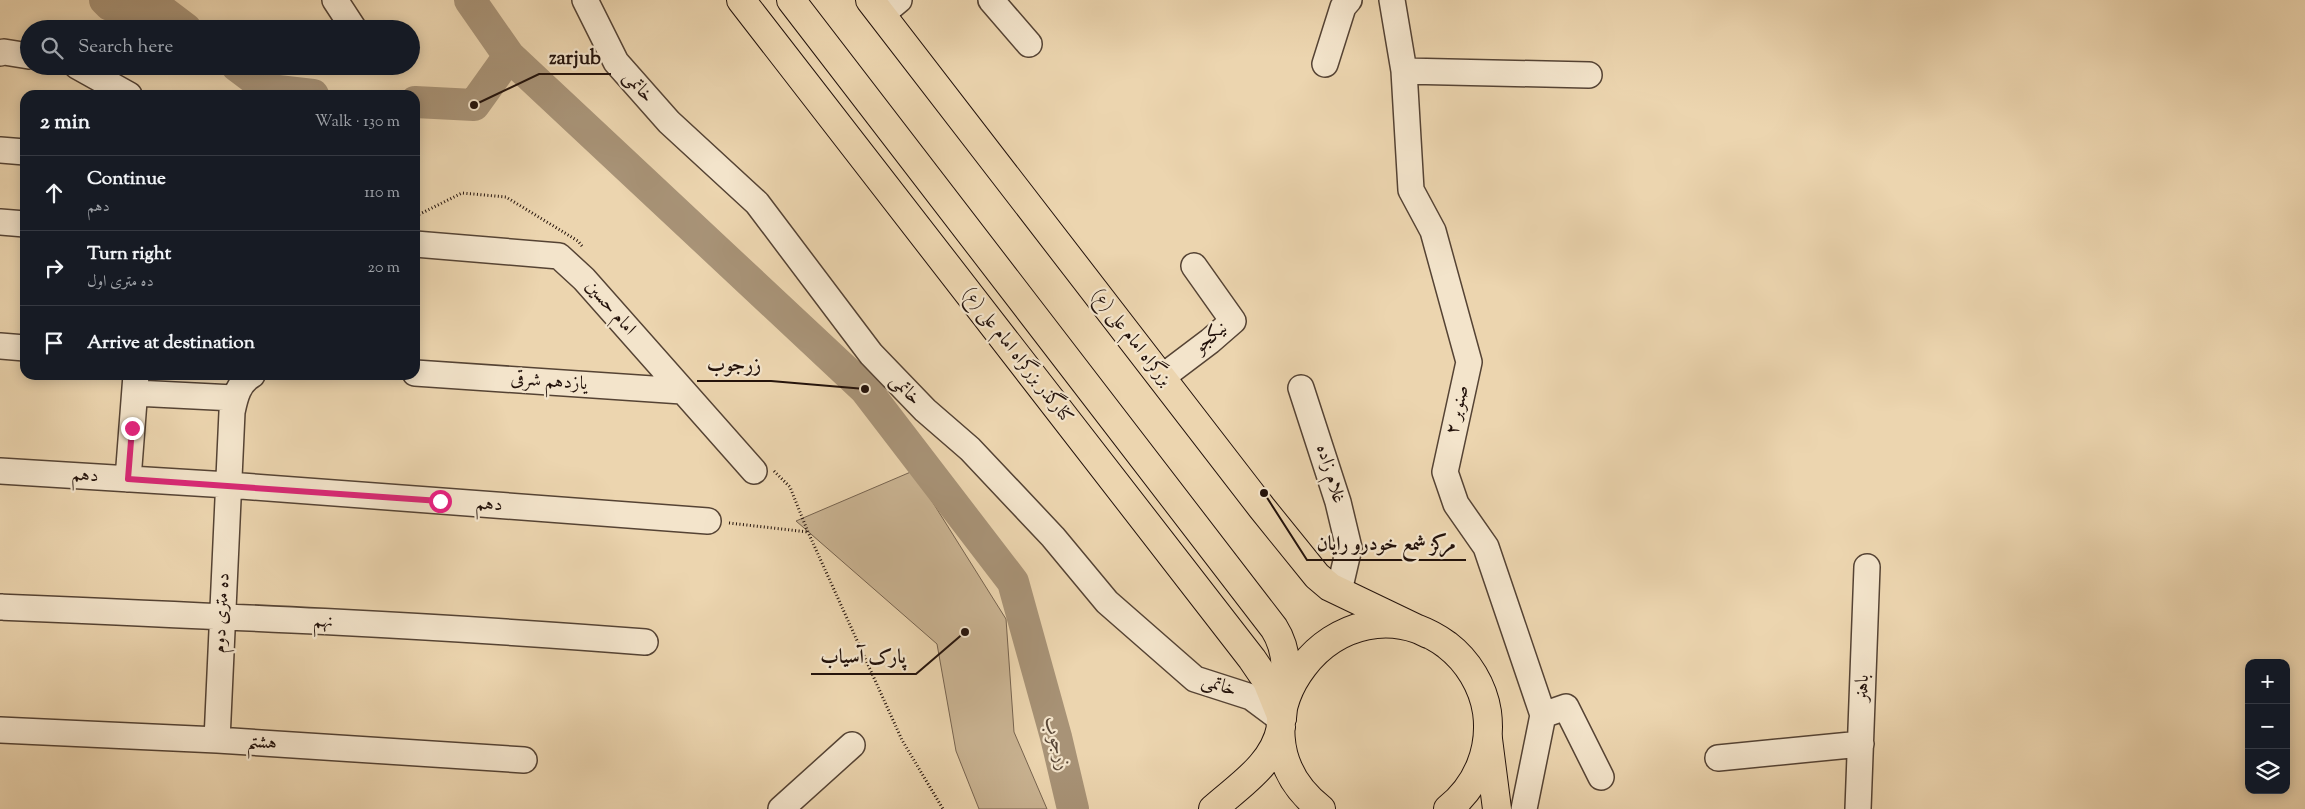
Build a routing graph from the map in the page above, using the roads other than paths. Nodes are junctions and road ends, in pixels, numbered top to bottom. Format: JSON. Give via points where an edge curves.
{"nodes":[{"id":1,"x":334,"y":0,"type":"edge"},
{"id":2,"x":585,"y":0,"type":"edge"},
{"id":3,"x":741,"y":0,"type":"edge"},
{"id":4,"x":791,"y":0,"type":"edge"},
{"id":5,"x":991,"y":0,"type":"edge"},
{"id":6,"x":1349,"y":0,"type":"edge"},
{"id":7,"x":1392,"y":0,"type":"edge"},
{"id":8,"x":883,"y":5,"type":"edge"},
{"id":9,"x":348,"y":20,"type":"edge"},
{"id":10,"x":1029,"y":44,"type":"dead end"},
{"id":11,"x":0,"y":53,"type":"edge"},
{"id":12,"x":20,"y":55,"type":"edge"},
{"id":13,"x":1325,"y":64,"type":"dead end"},
{"id":14,"x":1404,"y":71,"type":"junction"},
{"id":15,"x":93,"y":75,"type":"edge"},
{"id":16,"x":1589,"y":75,"type":"dead end"},
{"id":17,"x":120,"y":90,"type":"edge"},
{"id":18,"x":0,"y":150,"type":"edge"},
{"id":19,"x":20,"y":152,"type":"edge"},
{"id":20,"x":0,"y":222,"type":"edge"},
{"id":21,"x":20,"y":224,"type":"edge"},
{"id":22,"x":420,"y":244,"type":"edge"},
{"id":23,"x":1194,"y":266,"type":"dead end"},
{"id":24,"x":0,"y":346,"type":"edge"},
{"id":25,"x":20,"y":348,"type":"edge"},
{"id":26,"x":420,"y":374,"type":"edge"},
{"id":27,"x":1161,"y":378,"type":"junction"},
{"id":28,"x":243,"y":380,"type":"edge"},
{"id":29,"x":136,"y":384,"type":"edge"},
{"id":30,"x":1301,"y":388,"type":"dead end"},
{"id":31,"x":682,"y":391,"type":"junction"},
{"id":32,"x":234,"y":398,"type":"junction"},
{"id":33,"x":0,"y":471,"type":"edge"},
{"id":34,"x":754,"y":472,"type":"dead end"},
{"id":35,"x":128,"y":479,"type":"junction"},
{"id":36,"x":228,"y":485,"type":"junction"},
{"id":37,"x":708,"y":521,"type":"road end"},
{"id":38,"x":1867,"y":567,"type":"dead end"},
{"id":39,"x":1339,"y":591,"type":"junction"},
{"id":40,"x":0,"y":607,"type":"edge"},
{"id":41,"x":221,"y":616,"type":"junction"},
{"id":42,"x":1428,"y":634,"type":"junction"},
{"id":43,"x":645,"y":642,"type":"dead end"},
{"id":44,"x":1543,"y":715,"type":"junction"},
{"id":45,"x":1282,"y":720,"type":"junction"},
{"id":46,"x":0,"y":730,"type":"edge"},
{"id":47,"x":1488,"y":738,"type":"junction"},
{"id":48,"x":217,"y":740,"type":"junction"},
{"id":49,"x":1861,"y":744,"type":"junction"},
{"id":50,"x":852,"y":745,"type":"dead end"},
{"id":51,"x":1718,"y":758,"type":"dead end"},
{"id":52,"x":524,"y":760,"type":"dead end"},
{"id":53,"x":1601,"y":777,"type":"dead end"},
{"id":54,"x":1526,"y":808,"type":"edge"},
{"id":55,"x":781,"y":809,"type":"edge"},
{"id":56,"x":1213,"y":809,"type":"edge"},
{"id":57,"x":1322,"y":809,"type":"edge"},
{"id":58,"x":1448,"y":809,"type":"edge"},
{"id":59,"x":1496,"y":809,"type":"edge"},
{"id":60,"x":1858,"y":809,"type":"edge"}],
"edges":[{"from":1,"to":9,"type":"street"},
{"from":2,"to":45,"type":"street","name":"خاتمی","via":[[616,62],[669,122],[757,203],[872,354],[925,410],[970,449],[1053,537],[1107,602],[1195,679],[1251,697]]},
{"from":3,"to":45,"type":"main road","name":"کنارگذر بزرگراه امام علی (ع)","via":[[1252,659]]},
{"from":4,"to":45,"type":"main road","via":[[1274,628],[1282,644],[1286,665]]},
{"from":5,"to":10,"type":"street"},
{"from":6,"to":13,"type":"street","via":[[1343,7]]},
{"from":7,"to":14,"type":"street","name":"صنوبر ۲"},
{"from":8,"to":27,"type":"main road","name":"بزرگراه امام علی (ع)"},
{"from":11,"to":12,"type":"street"},
{"from":14,"to":16,"type":"street"},
{"from":14,"to":44,"type":"street","name":"صنوبر ۲","via":[[1411,190],[1433,231],[1469,362],[1445,472],[1456,504],[1486,547]]},
{"from":15,"to":17,"type":"street"},
{"from":18,"to":19,"type":"street"},
{"from":20,"to":21,"type":"street"},
{"from":22,"to":31,"type":"street","name":"امام حسین","via":[[558,256],[584,279]]},
{"from":23,"to":27,"type":"street","name":"نیکجو","via":[[1233,322]]},
{"from":24,"to":25,"type":"street"},
{"from":26,"to":31,"type":"street","name":"یازدهم شرقی"},
{"from":27,"to":39,"type":"main road","name":"بزرگراه امام علی (ع)","via":[[1314,572]]},
{"from":28,"to":32,"type":"street"},
{"from":29,"to":32,"type":"street"},
{"from":29,"to":35,"type":"street"},
{"from":30,"to":39,"type":"street","name":"غلام زاده","via":[[1336,492],[1349,548]]},
{"from":31,"to":34,"type":"street","name":"امام حسین"},
{"from":32,"to":36,"type":"street"},
{"from":33,"to":35,"type":"street","name":"دهم"},
{"from":35,"to":36,"type":"street","name":"دهم"},
{"from":36,"to":37,"type":"street","name":"دهم"},
{"from":36,"to":41,"type":"street","name":"ده متری دوم"},
{"from":38,"to":49,"type":"street","name":"باهنر"},
{"from":39,"to":42,"type":"main road","name":"بزرگراه امام علی (ع)"},
{"from":40,"to":41,"type":"street","name":"نهم"},
{"from":41,"to":43,"type":"street","name":"نهم"},
{"from":41,"to":48,"type":"street","name":"ده متری دوم"},
{"from":42,"to":45,"type":"main road","via":[[1406,627],[1379,625],[1355,629],[1328,642],[1313,654],[1295,677],[1287,694]]},
{"from":42,"to":47,"type":"main road","via":[[1452,650],[1475,677],[1486,704]]},
{"from":44,"to":53,"type":"street","via":[[1566,707]]},
{"from":44,"to":54,"type":"street","name":"صنوبر ۲"},
{"from":45,"to":56,"type":"main road","via":[[1277,743],[1265,761]]},
{"from":45,"to":57,"type":"main road","via":[[1282,742],[1290,770],[1303,791]]},
{"from":46,"to":48,"type":"street","name":"هشتم"},
{"from":47,"to":58,"type":"main road","via":[[1474,780]]},
{"from":47,"to":59,"type":"main road"},
{"from":48,"to":52,"type":"street","name":"هشتم"},
{"from":49,"to":51,"type":"street"},
{"from":49,"to":60,"type":"street","name":"باهنر"},
{"from":50,"to":55,"type":"street"}]}
